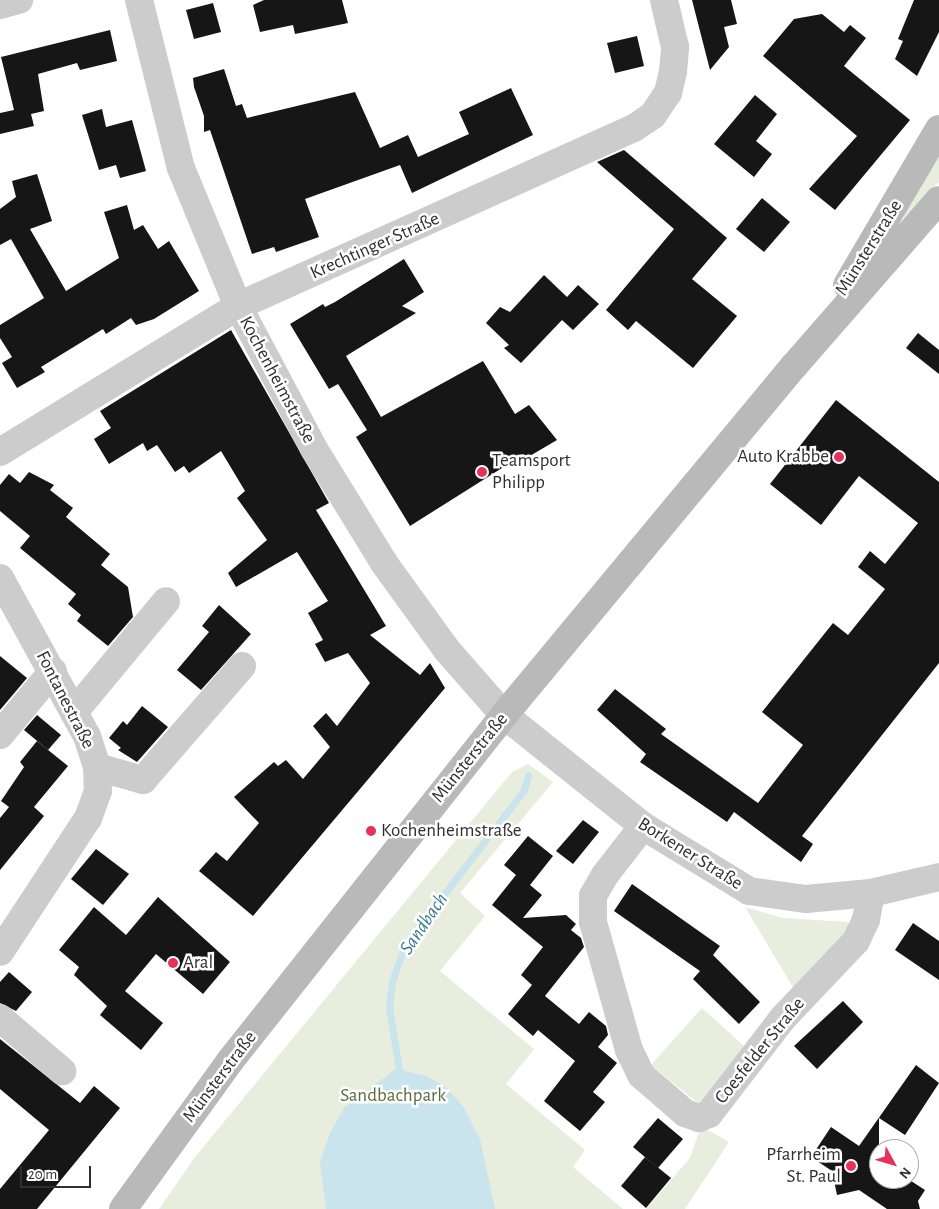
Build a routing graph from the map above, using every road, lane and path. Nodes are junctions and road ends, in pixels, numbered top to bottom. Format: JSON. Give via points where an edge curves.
{"nodes":[{"id":1,"x":19,"y":0,"type":"edge"},
{"id":2,"x":139,"y":0,"type":"edge"},
{"id":3,"x":664,"y":0,"type":"edge"},
{"id":4,"x":0,"y":5,"type":"edge"},
{"id":5,"x":939,"y":129,"type":"edge"},
{"id":6,"x":939,"y":200,"type":"edge"},
{"id":7,"x":238,"y":306,"type":"junction"},
{"id":8,"x":794,"y":366,"type":"junction"},
{"id":9,"x":0,"y":452,"type":"edge"},
{"id":10,"x":0,"y":578,"type":"edge"},
{"id":11,"x":166,"y":601,"type":"dead end"},
{"id":12,"x":242,"y":666,"type":"dead end"},
{"id":13,"x":53,"y":671,"type":"junction"},
{"id":14,"x":74,"y":712,"type":"junction"},
{"id":15,"x":504,"y":715,"type":"junction"},
{"id":16,"x":0,"y":735,"type":"edge"},
{"id":17,"x":96,"y":766,"type":"junction"},
{"id":18,"x":643,"y":826,"type":"junction"},
{"id":19,"x":939,"y":877,"type":"edge"},
{"id":20,"x":871,"y":893,"type":"junction"},
{"id":21,"x":0,"y":952,"type":"edge"},
{"id":22,"x":0,"y":1018,"type":"edge"},
{"id":23,"x":62,"y":1071,"type":"dead end"},
{"id":24,"x":123,"y":1209,"type":"edge"}],
"edges":[{"from":1,"to":4,"type":"street"},
{"from":2,"to":7,"type":"street","name":"Kochenheimstraße","via":[[181,168]]},
{"from":3,"to":7,"type":"street","name":"Krechtinger Straße","via":[[675,47],[674,72],[668,93],[653,115],[634,128]]},
{"from":5,"to":8,"type":"main road","name":"Münsterstraße","via":[[880,234]]},
{"from":6,"to":8,"type":"main road","name":"Münsterstraße"},
{"from":7,"to":9,"type":"street","name":"Krechtinger Straße"},
{"from":7,"to":15,"type":"street","name":"Kochenheimstraße","via":[[314,449],[384,563],[447,650]]},
{"from":8,"to":15,"type":"main road","name":"Münsterstraße"},
{"from":10,"to":13,"type":"street","name":"Fontanestraße"},
{"from":11,"to":14,"type":"street"},
{"from":12,"to":17,"type":"street","via":[[143,780]]},
{"from":13,"to":14,"type":"street","name":"Fontanestraße"},
{"from":13,"to":16,"type":"street"},
{"from":14,"to":17,"type":"street","name":"Fontanestraße"},
{"from":15,"to":18,"type":"street","name":"Borkener Straße"},
{"from":15,"to":24,"type":"main road","name":"Münsterstraße","via":[[230,1061]]},
{"from":17,"to":21,"type":"street","name":"Fontanestraße","via":[[98,791],[88,818]]},
{"from":18,"to":20,"type":"street","name":"Borkener Straße","via":[[748,890],[806,899]]},
{"from":18,"to":20,"type":"street","name":"Coesfelder Straße","via":[[593,896],[594,922],[629,1050],[641,1075],[685,1113],[699,1118],[709,1114],[783,1018],[856,941],[866,920]]},
{"from":19,"to":20,"type":"street","name":"Borkener Straße"},
{"from":22,"to":23,"type":"street"}]}
